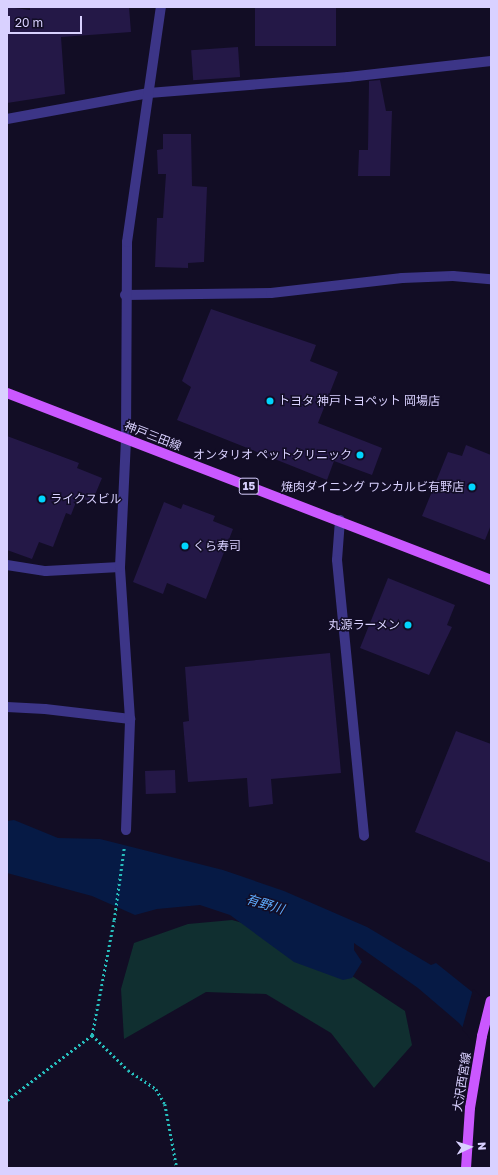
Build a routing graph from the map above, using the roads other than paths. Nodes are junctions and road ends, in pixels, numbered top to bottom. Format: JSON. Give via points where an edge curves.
{"nodes":[{"id":1,"x":161,"y":7,"type":"edge"},
{"id":2,"x":491,"y":61,"type":"edge"},
{"id":3,"x":149,"y":93,"type":"junction"},
{"id":4,"x":7,"y":119,"type":"edge"},
{"id":5,"x":491,"y":279,"type":"edge"},
{"id":6,"x":125,"y":295,"type":"junction"},
{"id":7,"x":7,"y":393,"type":"edge"},
{"id":8,"x":126,"y":440,"type":"junction"},
{"id":9,"x":340,"y":520,"type":"junction"},
{"id":10,"x":7,"y":565,"type":"edge"},
{"id":11,"x":120,"y":567,"type":"junction"},
{"id":12,"x":491,"y":580,"type":"edge"},
{"id":13,"x":7,"y":707,"type":"edge"},
{"id":14,"x":130,"y":719,"type":"junction"},
{"id":15,"x":126,"y":830,"type":"road end"},
{"id":16,"x":364,"y":836,"type":"dead end"},
{"id":17,"x":491,"y":1001,"type":"edge"},
{"id":18,"x":466,"y":1168,"type":"edge"}],
"edges":[{"from":1,"to":3,"type":"street"},
{"from":2,"to":3,"type":"street","via":[[348,77]]},
{"from":3,"to":4,"type":"street"},
{"from":3,"to":6,"type":"street","via":[[127,242]]},
{"from":5,"to":6,"type":"street","via":[[453,276],[402,278],[271,293]]},
{"from":6,"to":8,"type":"street"},
{"from":7,"to":8,"type":"main road","name":"神戸三田線","number":"15"},
{"from":8,"to":9,"type":"main road","name":"神戸三田線","number":"15"},
{"from":8,"to":11,"type":"street"},
{"from":9,"to":12,"type":"main road","name":"神戸三田線","number":"15"},
{"from":9,"to":16,"type":"street","via":[[337,560]]},
{"from":10,"to":11,"type":"street","via":[[46,571]]},
{"from":11,"to":14,"type":"street"},
{"from":13,"to":14,"type":"street"},
{"from":14,"to":15,"type":"street"},
{"from":17,"to":18,"type":"main road","name":"大沢西宮線","via":[[482,1036],[470,1108]]}]}
